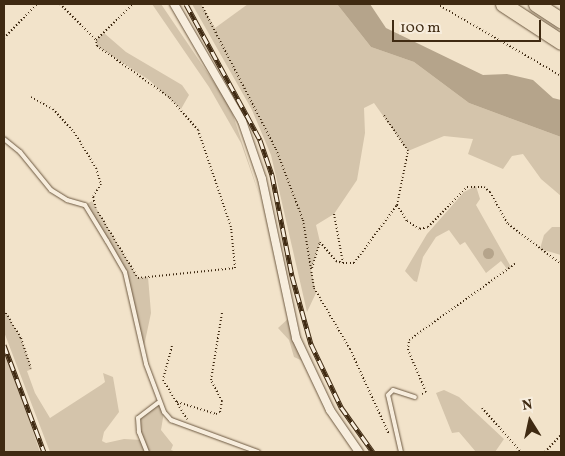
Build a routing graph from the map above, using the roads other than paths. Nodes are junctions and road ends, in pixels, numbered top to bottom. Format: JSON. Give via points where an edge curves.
{"nodes":[{"id":1,"x":174,"y":4,"type":"edge"},
{"id":2,"x":503,"y":4,"type":"edge"},
{"id":3,"x":524,"y":4,"type":"edge"},
{"id":4,"x":536,"y":4,"type":"edge"},
{"id":5,"x":561,"y":20,"type":"edge"},
{"id":6,"x":561,"y":31,"type":"edge"},
{"id":7,"x":561,"y":42,"type":"edge"},
{"id":8,"x":4,"y":139,"type":"edge"},
{"id":9,"x":415,"y":397,"type":"road end"},
{"id":10,"x":158,"y":403,"type":"junction"},
{"id":11,"x":147,"y":452,"type":"edge"},
{"id":12,"x":258,"y":452,"type":"edge"},
{"id":13,"x":359,"y":452,"type":"edge"},
{"id":14,"x":401,"y":452,"type":"edge"}],
"edges":[{"from":1,"to":13,"type":"street","via":[[242,121],[262,179],[296,338],[330,410]]},
{"from":2,"to":7,"type":"highway"},
{"from":3,"to":6,"type":"highway"},
{"from":4,"to":5,"type":"highway"},
{"from":8,"to":10,"type":"lane","via":[[20,152],[51,190],[67,200],[85,205],[120,262],[129,284]]},
{"from":9,"to":14,"type":"lane","via":[[393,390],[388,395]]},
{"from":10,"to":11,"type":"lane","via":[[138,418],[139,432]]},
{"from":10,"to":12,"type":"lane","via":[[172,420]]}]}
